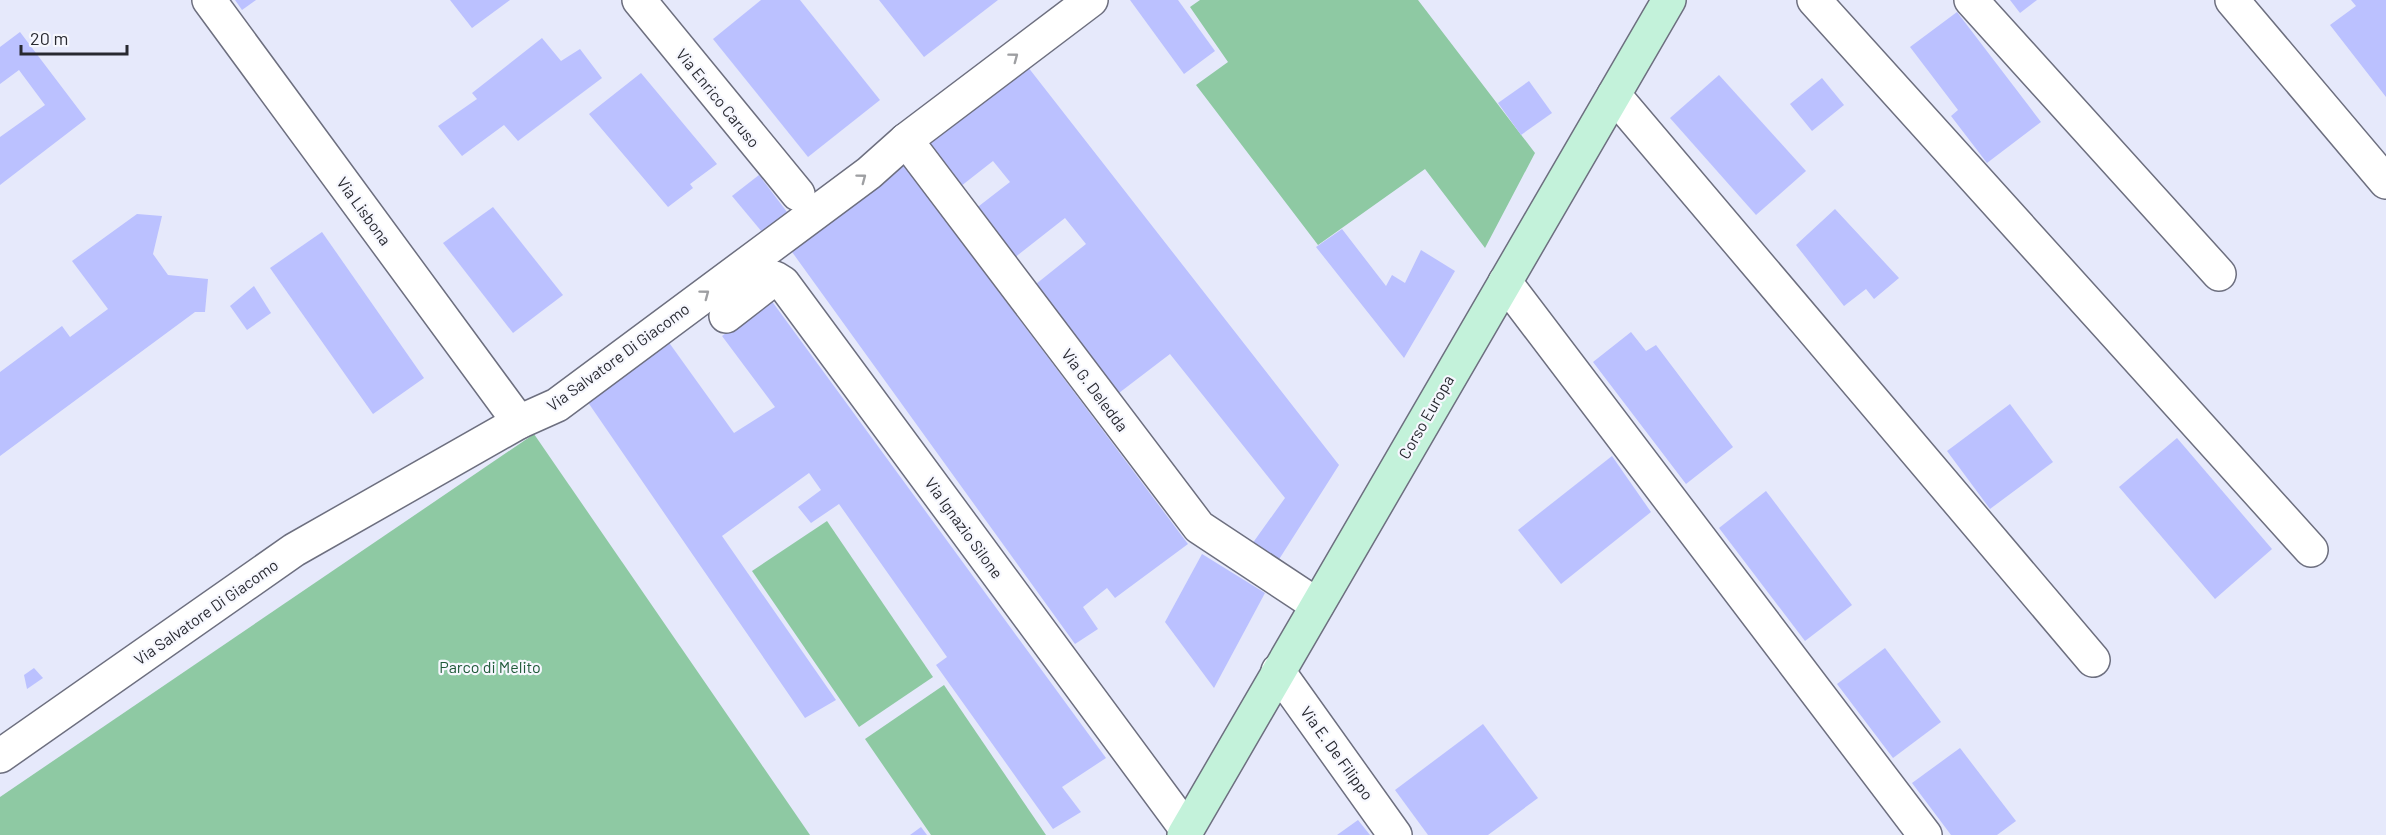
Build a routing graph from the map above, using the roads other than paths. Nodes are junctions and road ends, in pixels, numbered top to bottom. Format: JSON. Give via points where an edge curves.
{"nodes":[{"id":1,"x":209,"y":0,"type":"edge"},
{"id":2,"x":639,"y":0,"type":"edge"},
{"id":3,"x":1091,"y":0,"type":"edge"},
{"id":4,"x":1669,"y":0,"type":"edge"},
{"id":5,"x":1814,"y":0,"type":"edge"},
{"id":6,"x":1971,"y":0,"type":"edge"},
{"id":7,"x":2232,"y":0,"type":"edge"},
{"id":8,"x":1614,"y":95,"type":"junction"},
{"id":9,"x":906,"y":140,"type":"junction"},
{"id":10,"x":2386,"y":182,"type":"edge"},
{"id":11,"x":798,"y":194,"type":"dead end"},
{"id":12,"x":2219,"y":274,"type":"dead end"},
{"id":13,"x":1505,"y":282,"type":"junction"},
{"id":14,"x":726,"y":316,"type":"dead end"},
{"id":15,"x":519,"y":422,"type":"junction"},
{"id":16,"x":2311,"y":550,"type":"dead end"},
{"id":17,"x":1317,"y":605,"type":"junction"},
{"id":18,"x":2093,"y":660,"type":"dead end"},
{"id":19,"x":1278,"y":671,"type":"junction"},
{"id":20,"x":0,"y":756,"type":"edge"},
{"id":21,"x":1185,"y":833,"type":"edge"},
{"id":22,"x":1395,"y":835,"type":"edge"},
{"id":23,"x":1925,"y":835,"type":"edge"}],
"edges":[{"from":1,"to":15,"type":"street","name":"Via Lisbona"},
{"from":2,"to":11,"type":"street","name":"Via Enrico Caruso"},
{"from":9,"to":3,"type":"street","name":"Via Salvatore Di Giacomo","one_way":true},
{"from":4,"to":8,"type":"main road","name":"Corso Europa"},
{"from":5,"to":16,"type":"street"},
{"from":6,"to":12,"type":"street"},
{"from":7,"to":10,"type":"street"},
{"from":8,"to":13,"type":"main road","name":"Corso Europa"},
{"from":8,"to":18,"type":"street"},
{"from":15,"to":9,"type":"street","name":"Via Salvatore Di Giacomo","one_way":true,"via":[[557,405],[869,173]]},
{"from":9,"to":17,"type":"street","name":"Via G. Deledda","via":[[1199,527]]},
{"from":13,"to":17,"type":"main road","name":"Corso Europa"},
{"from":13,"to":23,"type":"street"},
{"from":14,"to":21,"type":"street","name":"Via Ignazio Silone","via":[[776,278],[783,283]]},
{"from":15,"to":20,"type":"street","name":"Via Salvatore Di Giacomo","via":[[294,550]]},
{"from":17,"to":19,"type":"main road","name":"Corso Europa"},
{"from":19,"to":21,"type":"main road","name":"Corso Europa"},
{"from":19,"to":22,"type":"street","name":"Via E. De Filippo"}]}
